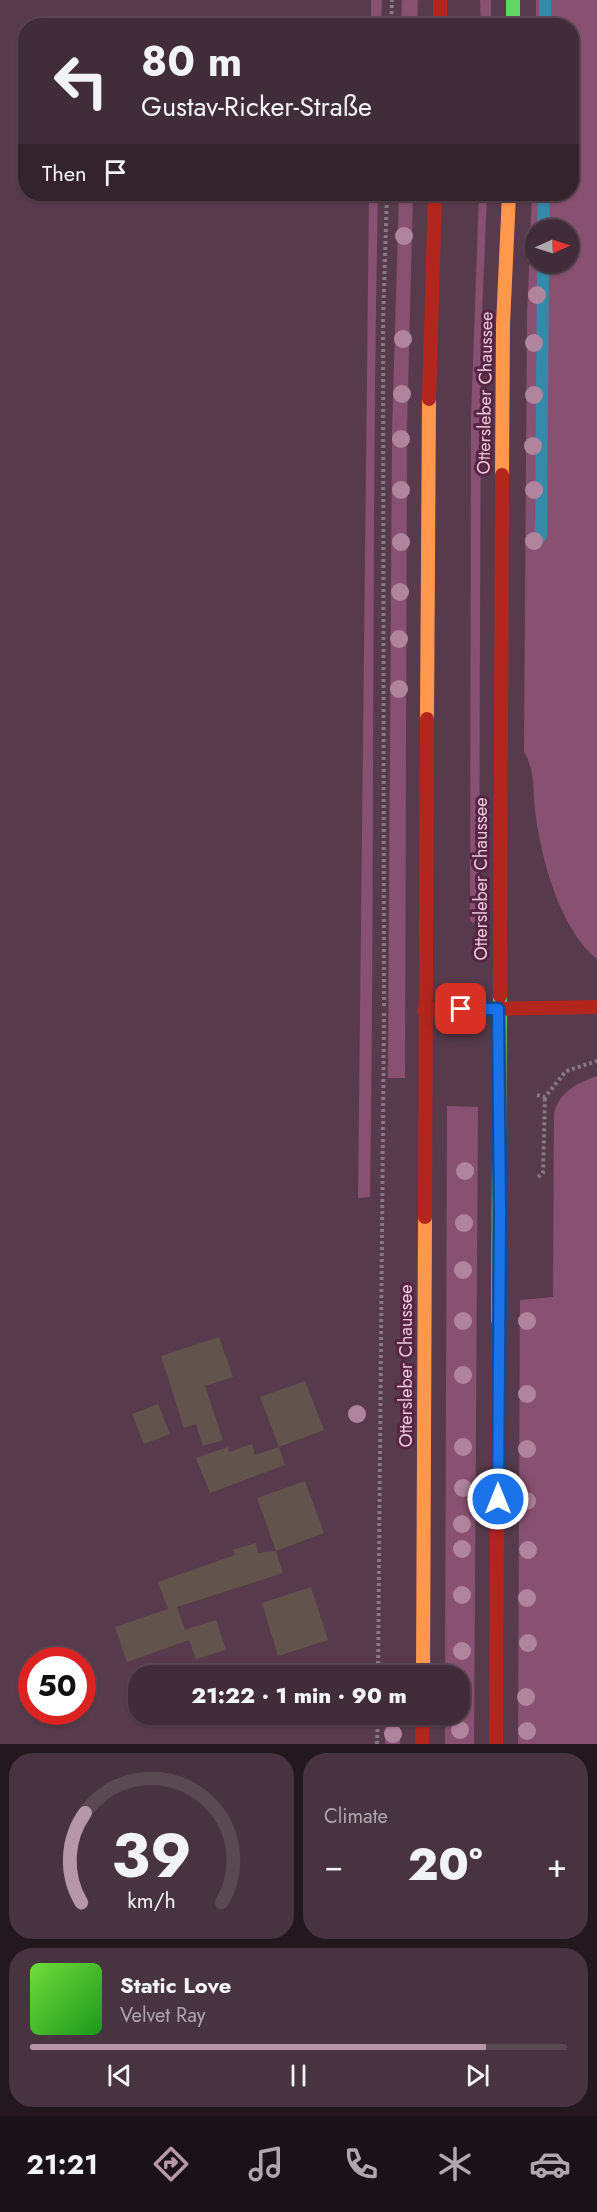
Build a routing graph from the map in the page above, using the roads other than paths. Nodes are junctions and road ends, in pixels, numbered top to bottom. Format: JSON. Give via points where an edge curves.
{"nodes":[{"id":1,"x":440,"y":0,"type":"edge"},
{"id":2,"x":513,"y":0,"type":"edge"},
{"id":3,"x":440,"y":18,"type":"edge"},
{"id":4,"x":513,"y":18,"type":"edge"},
{"id":5,"x":435,"y":201,"type":"edge"},
{"id":6,"x":509,"y":201,"type":"edge"},
{"id":7,"x":597,"y":1007,"type":"edge"},
{"id":8,"x":498,"y":1009,"type":"junction"},
{"id":9,"x":424,"y":1010,"type":"junction"},
{"id":10,"x":423,"y":1665,"type":"edge"},
{"id":11,"x":423,"y":1725,"type":"edge"},
{"id":12,"x":422,"y":1744,"type":"edge"},
{"id":13,"x":496,"y":1744,"type":"edge"}],
"edges":[{"from":1,"to":3,"type":"main road"},
{"from":2,"to":4,"type":"main road"},
{"from":5,"to":9,"type":"main road","name":"Ottersleber Chaussee","via":[[429,352]]},
{"from":6,"to":8,"type":"main road","name":"Ottersleber Chaussee","via":[[503,325]]},
{"from":7,"to":8,"type":"main road"},
{"from":8,"to":9,"type":"main road"},
{"from":8,"to":13,"type":"main road","name":"Ottersleber Chaussee"},
{"from":9,"to":10,"type":"main road","name":"Ottersleber Chaussee"},
{"from":11,"to":12,"type":"main road"}]}
